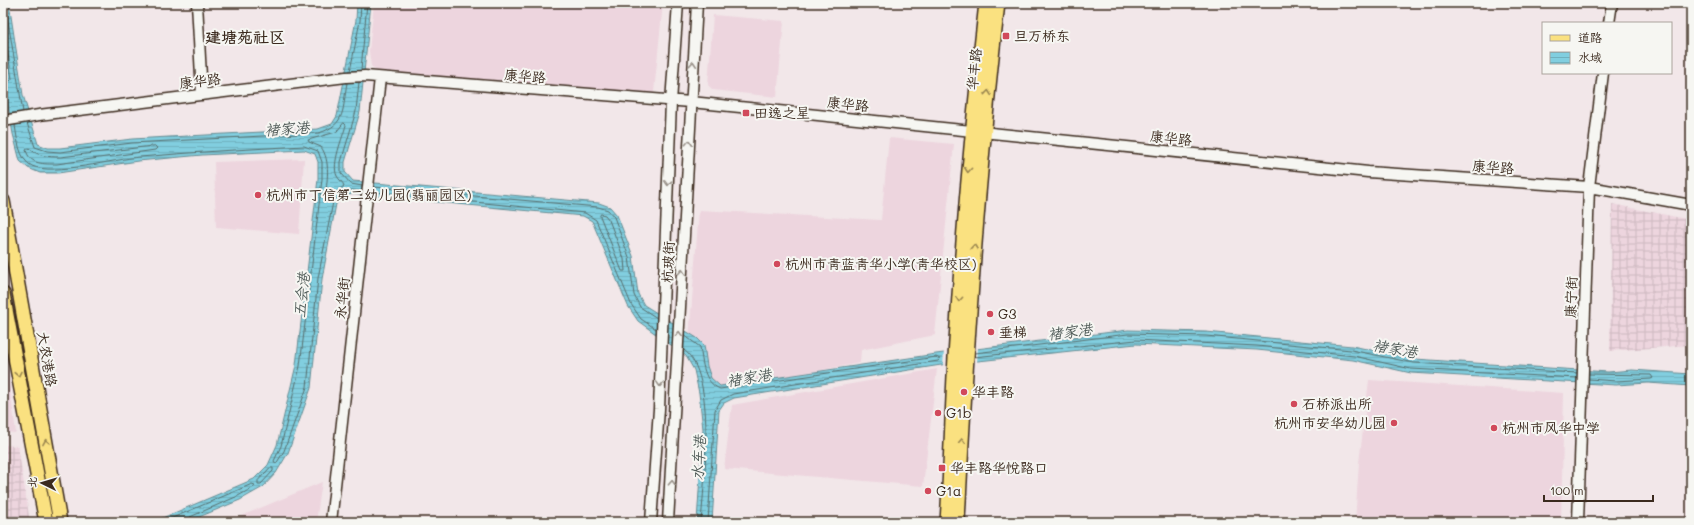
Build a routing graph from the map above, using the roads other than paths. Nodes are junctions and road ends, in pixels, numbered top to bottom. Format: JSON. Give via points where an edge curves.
{"nodes":[{"id":1,"x":197,"y":3,"type":"edge"},
{"id":2,"x":678,"y":3,"type":"edge"},
{"id":3,"x":697,"y":3,"type":"edge"},
{"id":4,"x":986,"y":3,"type":"edge"},
{"id":5,"x":998,"y":3,"type":"edge"},
{"id":6,"x":1612,"y":3,"type":"edge"},
{"id":7,"x":1609,"y":22,"type":"edge"},
{"id":8,"x":1603,"y":74,"type":"edge"},
{"id":9,"x":380,"y":78,"type":"junction"},
{"id":10,"x":202,"y":96,"type":"junction"},
{"id":11,"x":671,"y":102,"type":"junction"},
{"id":12,"x":691,"y":102,"type":"junction"},
{"id":13,"x":7,"y":121,"type":"edge"},
{"id":14,"x":977,"y":132,"type":"junction"},
{"id":15,"x":1590,"y":187,"type":"junction"},
{"id":16,"x":3,"y":201,"type":"edge"},
{"id":17,"x":1691,"y":205,"type":"edge"},
{"id":18,"x":3,"y":294,"type":"edge"},
{"id":19,"x":960,"y":369,"type":"junction"},
{"id":20,"x":46,"y":522,"type":"edge"},
{"id":21,"x":60,"y":522,"type":"edge"},
{"id":22,"x":331,"y":522,"type":"edge"},
{"id":23,"x":651,"y":522,"type":"edge"},
{"id":24,"x":668,"y":522,"type":"edge"},
{"id":25,"x":947,"y":522,"type":"edge"},
{"id":26,"x":958,"y":522,"type":"edge"},
{"id":27,"x":1578,"y":522,"type":"edge"}],
"edges":[{"from":1,"to":10,"type":"street"},
{"from":2,"to":11,"type":"street","name":"杭玻街"},
{"from":12,"to":3,"type":"street","name":"杭玻街","one_way":true},
{"from":4,"to":14,"type":"main road","name":"华丰路"},
{"from":14,"to":5,"type":"main road","name":"华丰路","one_way":true},
{"from":6,"to":7,"type":"street"},
{"from":8,"to":15,"type":"street","name":"康宁街"},
{"from":9,"to":10,"type":"street","name":"康华路","via":[[346,77]]},
{"from":9,"to":11,"type":"street","name":"康华路"},
{"from":9,"to":22,"type":"street","name":"永华街"},
{"from":10,"to":13,"type":"street","name":"康华路"},
{"from":11,"to":12,"type":"street","name":"康华路"},
{"from":11,"to":23,"type":"street","name":"杭玻街","one_way":true,"via":[[659,409]]},
{"from":12,"to":14,"type":"street","name":"康华路"},
{"from":24,"to":12,"type":"street","name":"杭玻街","one_way":true},
{"from":14,"to":15,"type":"street","name":"康华路","via":[[1368,172]]},
{"from":14,"to":19,"type":"main road","name":"华丰路"},
{"from":15,"to":17,"type":"street","name":"康华路"},
{"from":15,"to":27,"type":"street","name":"康宁街"},
{"from":21,"to":16,"type":"main road","name":"大农港路","one_way":true},
{"from":18,"to":20,"type":"main road","one_way":true},
{"from":19,"to":25,"type":"main road","name":"华丰路"},
{"from":26,"to":19,"type":"main road","name":"华丰路","one_way":true}]}
